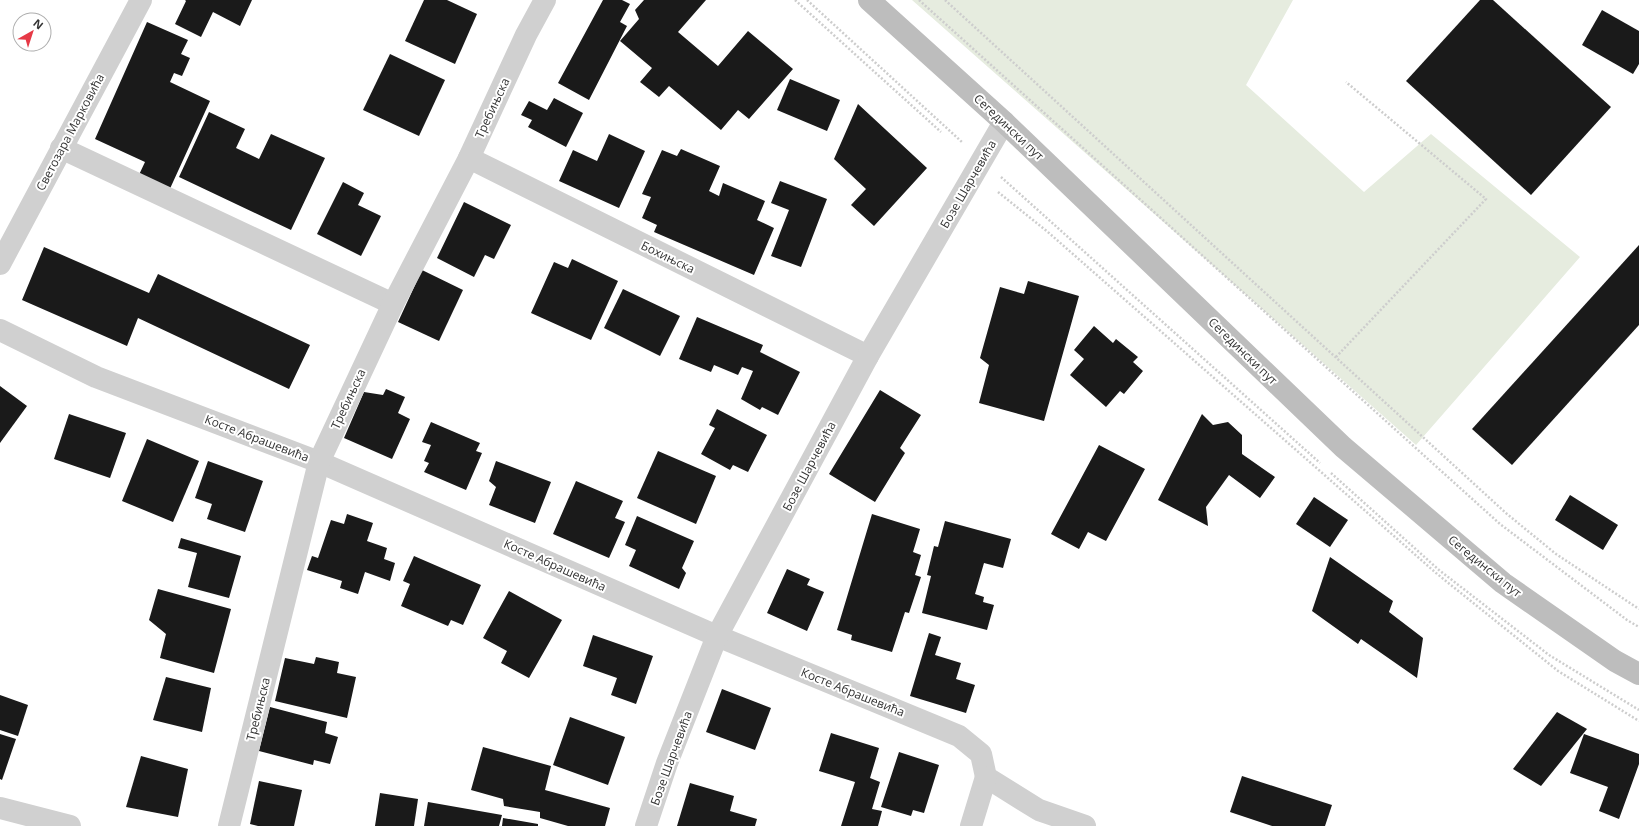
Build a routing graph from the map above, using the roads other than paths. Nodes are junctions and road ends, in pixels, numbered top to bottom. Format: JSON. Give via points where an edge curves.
{"nodes":[{"id":1,"x":141,"y":0,"type":"edge"},
{"id":2,"x":545,"y":0,"type":"edge"},
{"id":3,"x":869,"y":0,"type":"edge"},
{"id":4,"x":1004,"y":122,"type":"junction"},
{"id":5,"x":61,"y":148,"type":"junction"},
{"id":6,"x":469,"y":158,"type":"junction"},
{"id":7,"x":0,"y":264,"type":"edge"},
{"id":8,"x":393,"y":304,"type":"junction"},
{"id":9,"x":0,"y":330,"type":"edge"},
{"id":10,"x":868,"y":356,"type":"junction"},
{"id":11,"x":319,"y":462,"type":"junction"},
{"id":12,"x":717,"y":636,"type":"junction"},
{"id":13,"x":1639,"y":674,"type":"edge"},
{"id":14,"x":986,"y":777,"type":"junction"},
{"id":15,"x":0,"y":808,"type":"edge"},
{"id":16,"x":70,"y":826,"type":"edge"},
{"id":17,"x":229,"y":826,"type":"edge"},
{"id":18,"x":646,"y":826,"type":"edge"},
{"id":19,"x":971,"y":826,"type":"edge"},
{"id":20,"x":1085,"y":826,"type":"edge"}],
"edges":[{"from":1,"to":5,"type":"street","name":"Светозара Марковића"},
{"from":2,"to":6,"type":"street","name":"Требињска"},
{"from":3,"to":4,"type":"main road","name":"Сегедински пут"},
{"from":4,"to":10,"type":"street","name":"Бозе Шарчевића"},
{"from":4,"to":13,"type":"main road","name":"Сегедински пут","via":[[1343,447],[1503,583],[1615,661]]},
{"from":5,"to":7,"type":"street","name":"Светозара Марковића"},
{"from":5,"to":8,"type":"street"},
{"from":6,"to":8,"type":"street","name":"Требињска"},
{"from":6,"to":10,"type":"street","name":"Бохињска"},
{"from":8,"to":11,"type":"street","name":"Требињска"},
{"from":9,"to":11,"type":"street","name":"Косте Абрашевића","via":[[96,378]]},
{"from":10,"to":12,"type":"street","name":"Бозе Шарчевића"},
{"from":11,"to":12,"type":"street","name":"Косте Абрашевића"},
{"from":11,"to":17,"type":"street","name":"Требињска"},
{"from":12,"to":14,"type":"street","name":"Косте Абрашевића","via":[[959,736],[981,754]]},
{"from":12,"to":18,"type":"street","name":"Бозе Шарчевића"},
{"from":14,"to":19,"type":"street"},
{"from":14,"to":20,"type":"street","via":[[1039,810]]},
{"from":15,"to":16,"type":"street"}]}
